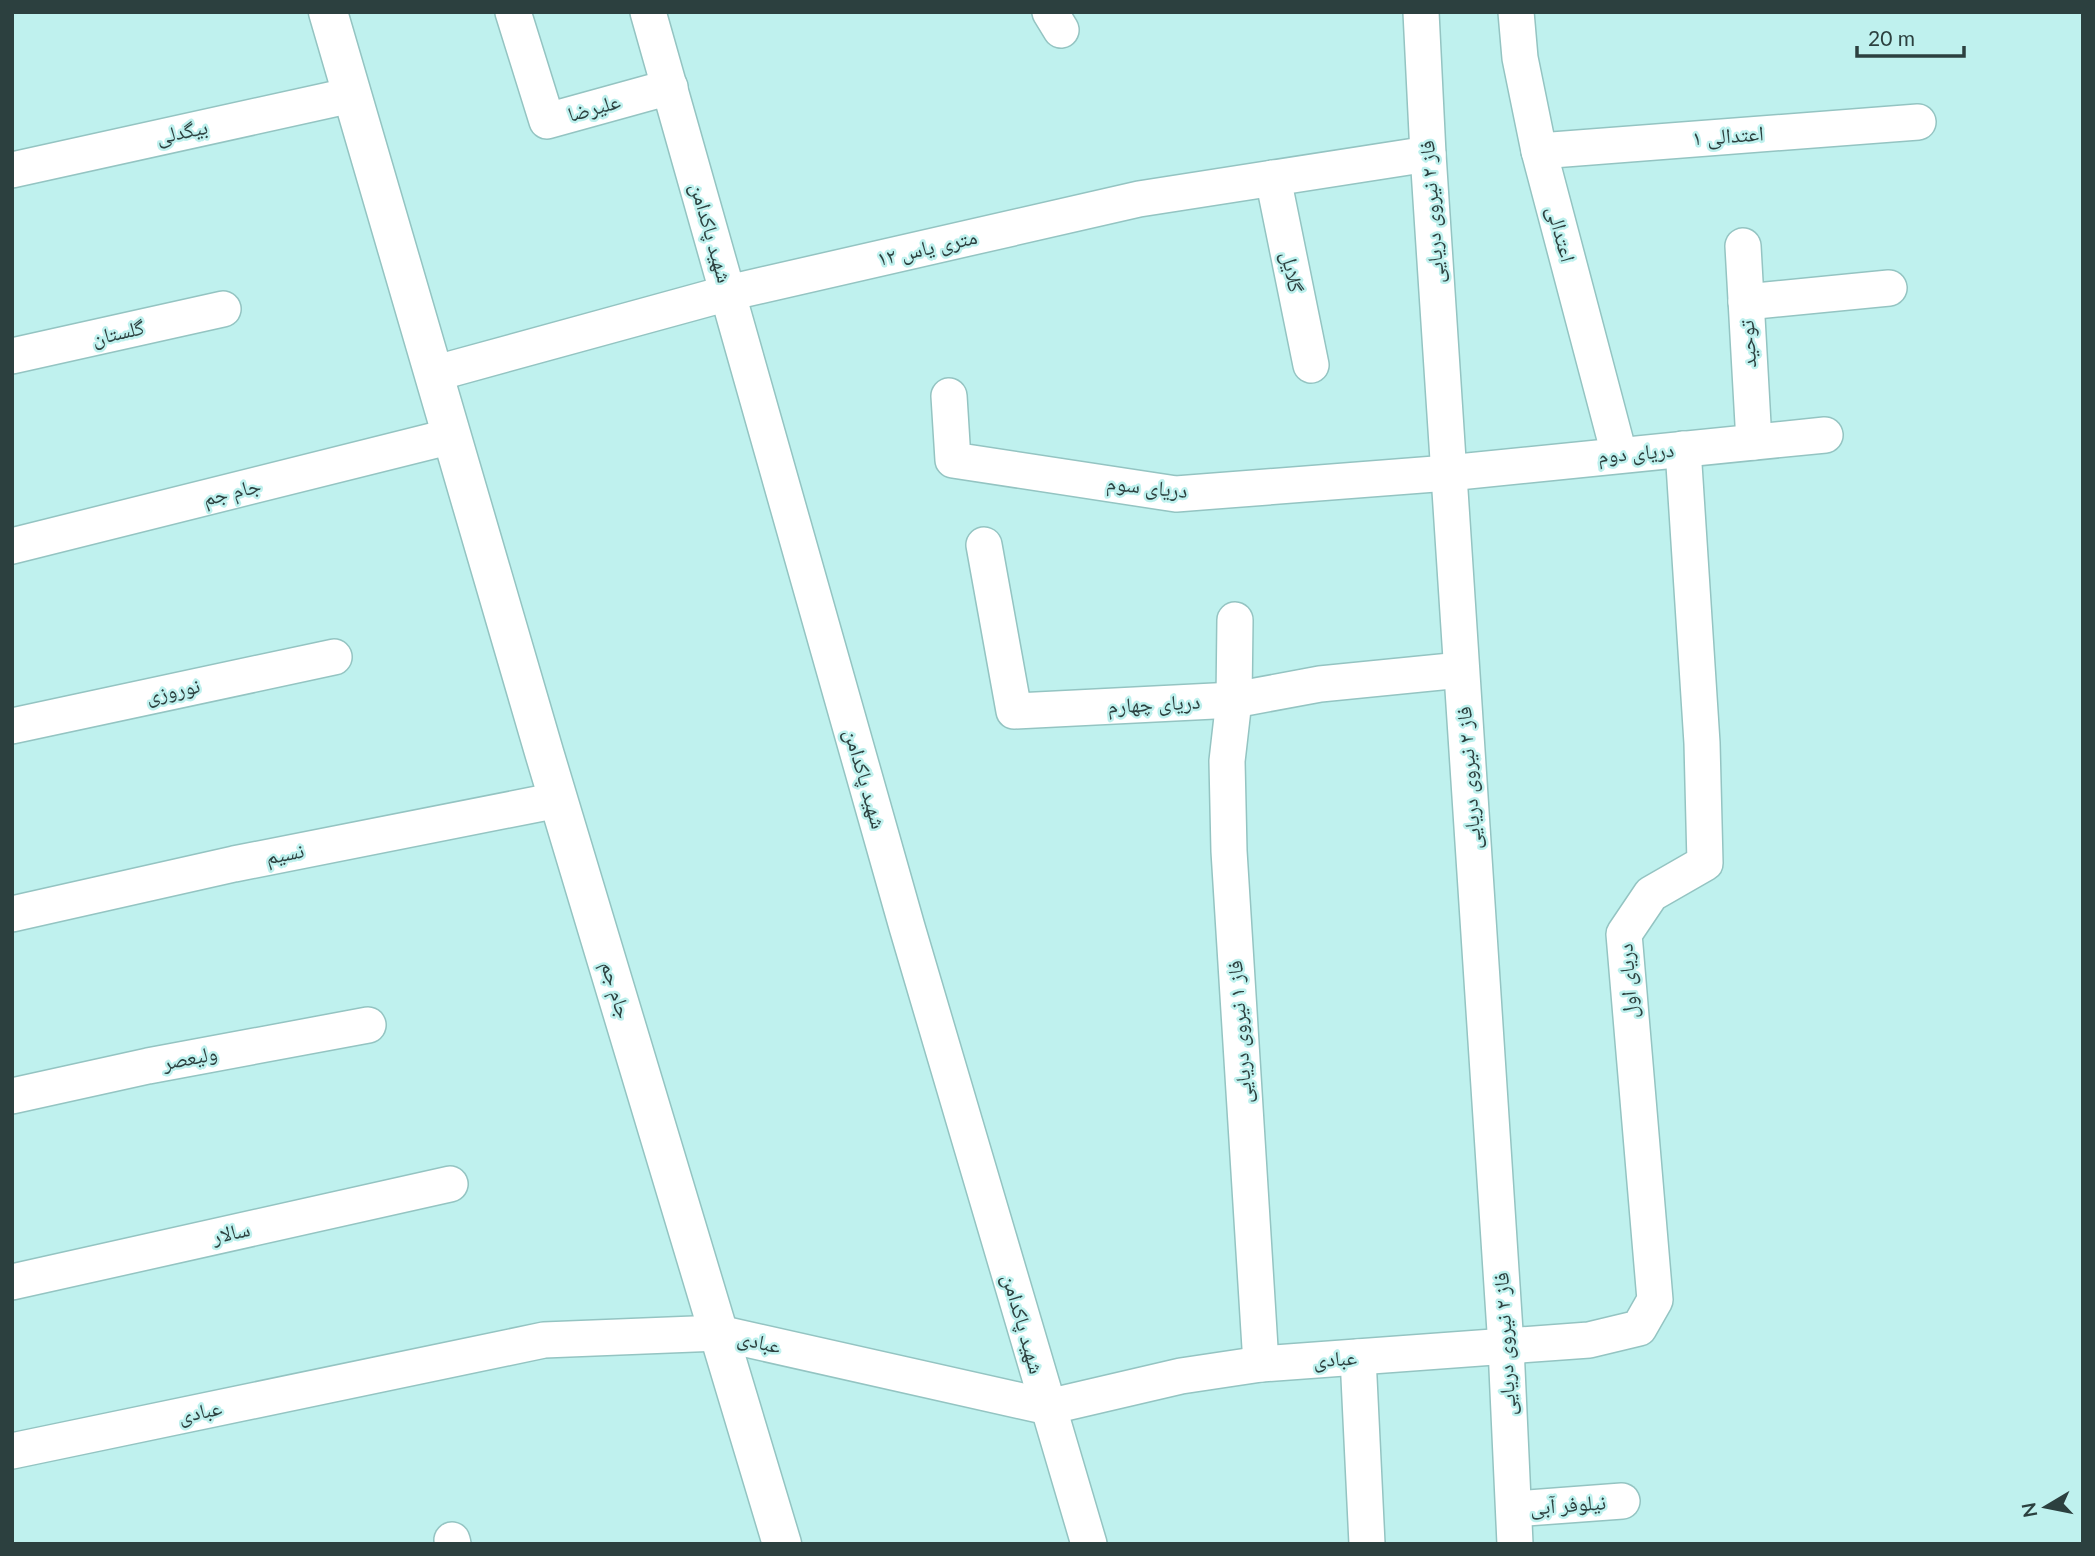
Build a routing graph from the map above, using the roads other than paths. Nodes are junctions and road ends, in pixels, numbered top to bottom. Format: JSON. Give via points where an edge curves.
{"nodes":[{"id":1,"x":328,"y":12,"type":"edge"},
{"id":2,"x":513,"y":12,"type":"edge"},
{"id":3,"x":648,"y":12,"type":"edge"},
{"id":4,"x":1421,"y":12,"type":"edge"},
{"id":5,"x":1516,"y":12,"type":"edge"},
{"id":6,"x":670,"y":87,"type":"junction"},
{"id":7,"x":352,"y":95,"type":"junction"},
{"id":8,"x":1918,"y":122,"type":"dead end"},
{"id":9,"x":1539,"y":151,"type":"junction"},
{"id":10,"x":1427,"y":154,"type":"junction"},
{"id":11,"x":12,"y":170,"type":"edge"},
{"id":12,"x":1273,"y":178,"type":"junction"},
{"id":13,"x":1742,"y":246,"type":"dead end"},
{"id":14,"x":1889,"y":288,"type":"dead end"},
{"id":15,"x":727,"y":293,"type":"junction"},
{"id":16,"x":1746,"y":302,"type":"junction"},
{"id":17,"x":223,"y":309,"type":"dead end"},
{"id":18,"x":12,"y":356,"type":"edge"},
{"id":19,"x":1311,"y":365,"type":"dead end"},
{"id":20,"x":433,"y":374,"type":"junction"},
{"id":21,"x":949,"y":396,"type":"dead end"},
{"id":22,"x":1825,"y":435,"type":"dead end"},
{"id":23,"x":452,"y":436,"type":"junction"},
{"id":24,"x":1754,"y":442,"type":"junction"},
{"id":25,"x":1683,"y":449,"type":"junction"},
{"id":26,"x":1619,"y":454,"type":"junction"},
{"id":27,"x":1448,"y":474,"type":"junction"},
{"id":28,"x":984,"y":545,"type":"dead end"},
{"id":29,"x":12,"y":546,"type":"edge"},
{"id":30,"x":1235,"y":620,"type":"dead end"},
{"id":31,"x":334,"y":656,"type":"dead end"},
{"id":32,"x":1461,"y":670,"type":"junction"},
{"id":33,"x":1234,"y":700,"type":"junction"},
{"id":34,"x":12,"y":726,"type":"edge"},
{"id":35,"x":558,"y":800,"type":"junction"},
{"id":36,"x":12,"y":914,"type":"edge"},
{"id":37,"x":368,"y":1025,"type":"dead end"},
{"id":38,"x":12,"y":1097,"type":"edge"},
{"id":39,"x":450,"y":1184,"type":"dead end"},
{"id":40,"x":12,"y":1282,"type":"edge"},
{"id":41,"x":719,"y":1333,"type":"junction"},
{"id":42,"x":1506,"y":1347,"type":"junction"},
{"id":43,"x":1357,"y":1357,"type":"junction"},
{"id":44,"x":1261,"y":1364,"type":"junction"},
{"id":45,"x":1048,"y":1407,"type":"junction"},
{"id":46,"x":12,"y":1451,"type":"edge"},
{"id":47,"x":1622,"y":1501,"type":"dead end"},
{"id":48,"x":1514,"y":1508,"type":"junction"},
{"id":49,"x":782,"y":1544,"type":"edge"},
{"id":50,"x":1089,"y":1544,"type":"edge"},
{"id":51,"x":1367,"y":1544,"type":"edge"},
{"id":52,"x":1515,"y":1544,"type":"edge"}],
"edges":[{"from":1,"to":7,"type":"street","name":"جام جم"},
{"from":2,"to":6,"type":"street","name":"علیرضا","via":[[547,121]]},
{"from":3,"to":6,"type":"street","name":"شهید پاکدامن"},
{"from":4,"to":10,"type":"street","name":"فاز ۲ نیروی دریایی"},
{"from":5,"to":9,"type":"street","name":"اعتدالی","via":[[1520,58]]},
{"from":6,"to":15,"type":"street","name":"شهید پاکدامن"},
{"from":7,"to":11,"type":"street","name":"بیگدلی"},
{"from":7,"to":20,"type":"street","name":"جام جم"},
{"from":8,"to":9,"type":"street","name":"اعتدالی ۱"},
{"from":9,"to":26,"type":"street","name":"اعتدالی"},
{"from":10,"to":12,"type":"street","name":"۱۲ متری یاس"},
{"from":10,"to":27,"type":"street","name":"فاز ۲ نیروی دریایی"},
{"from":12,"to":15,"type":"street","name":"۱۲ متری یاس","via":[[1139,200]]},
{"from":12,"to":19,"type":"street","name":"گلایل"},
{"from":13,"to":16,"type":"street","name":"توحید"},
{"from":14,"to":16,"type":"street"},
{"from":15,"to":20,"type":"street","name":"۱۲ متری یاس"},
{"from":15,"to":45,"type":"street","name":"شهید پاکدامن","via":[[906,927]]},
{"from":16,"to":24,"type":"street","name":"توحید"},
{"from":17,"to":18,"type":"street","name":"گلستان"},
{"from":20,"to":23,"type":"street","name":"جام جم"},
{"from":21,"to":27,"type":"street","name":"دریای سوم","via":[[953,460],[967,463],[1176,494]]},
{"from":22,"to":24,"type":"street","name":"دریای دوم"},
{"from":23,"to":29,"type":"street","name":"جام جم"},
{"from":23,"to":35,"type":"street","name":"جام جم"},
{"from":24,"to":25,"type":"street","name":"دریای دوم"},
{"from":25,"to":26,"type":"street","name":"دریای دوم"},
{"from":25,"to":42,"type":"street","name":"دریای اول","via":[[1705,863],[1651,894],[1624,934],[1655,1300],[1639,1328],[1589,1340]]},
{"from":26,"to":27,"type":"street","name":"دریای دوم"},
{"from":27,"to":32,"type":"street","name":"فاز ۲ نیروی دریایی"},
{"from":28,"to":33,"type":"street","name":"دریای چهارم","via":[[1014,711]]},
{"from":30,"to":33,"type":"street","name":"فاز ۱ نیروی دریایی"},
{"from":31,"to":34,"type":"street","name":"نوروزی"},
{"from":32,"to":33,"type":"street","name":"دریای چهارم","via":[[1320,684]]},
{"from":32,"to":42,"type":"street","name":"فاز ۲ نیروی دریایی"},
{"from":33,"to":44,"type":"street","name":"فاز ۱ نیروی دریایی","via":[[1227,761],[1229,851]]},
{"from":35,"to":36,"type":"street","name":"نسیم","via":[[233,864]]},
{"from":35,"to":41,"type":"street","name":"جام جم"},
{"from":37,"to":38,"type":"street","name":"ولیعصر"},
{"from":39,"to":40,"type":"street","name":"سالار"},
{"from":41,"to":45,"type":"street","name":"عبادی"},
{"from":41,"to":46,"type":"street","name":"عبادی","via":[[544,1340]]},
{"from":41,"to":49,"type":"street","name":"جام جم"},
{"from":42,"to":43,"type":"street","name":"عبادی"},
{"from":42,"to":48,"type":"street","name":"فاز ۲ نیروی دریایی"},
{"from":43,"to":44,"type":"street","name":"عبادی"},
{"from":43,"to":51,"type":"street"},
{"from":44,"to":45,"type":"street","name":"عبادی","via":[[1181,1376]]},
{"from":45,"to":50,"type":"street","name":"شهید پاکدامن"},
{"from":47,"to":48,"type":"street","name":"نیلوفر آبی"},
{"from":48,"to":52,"type":"street","name":"فاز ۲ نیروی دریایی"}]}
